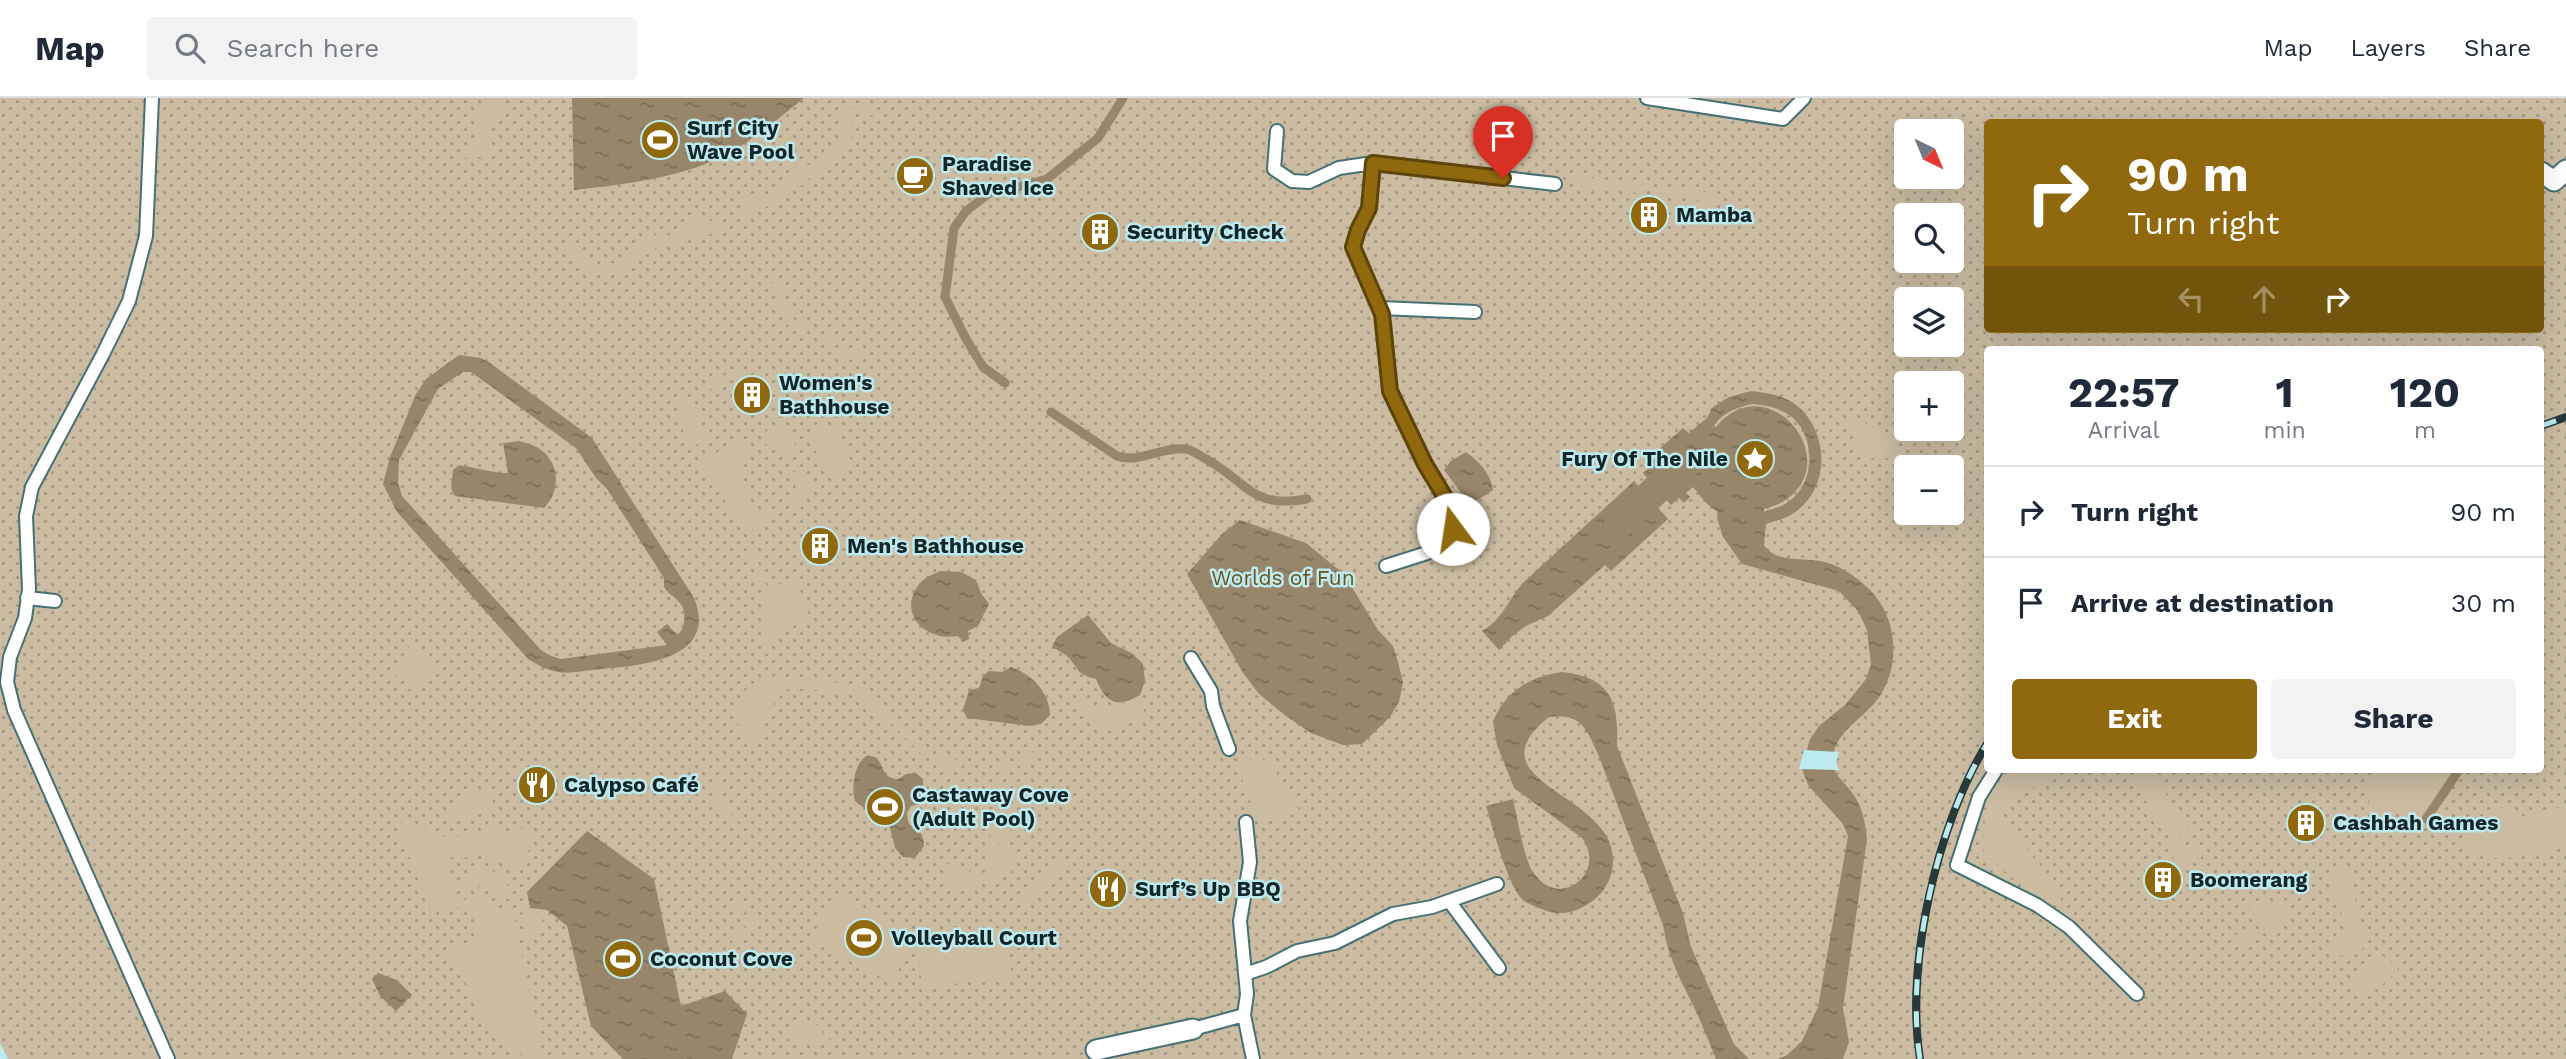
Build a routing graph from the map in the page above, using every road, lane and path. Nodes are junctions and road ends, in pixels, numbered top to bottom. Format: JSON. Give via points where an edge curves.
{"nodes":[{"id":1,"x":152,"y":98,"type":"edge"},
{"id":2,"x":1647,"y":98,"type":"edge"},
{"id":3,"x":1804,"y":98,"type":"edge"},
{"id":4,"x":1277,"y":131,"type":"dead end"},
{"id":5,"x":1373,"y":163,"type":"junction"},
{"id":6,"x":2566,"y":170,"type":"edge"},
{"id":7,"x":2544,"y":174,"type":"edge"},
{"id":8,"x":1555,"y":184,"type":"dead end"},
{"id":9,"x":1380,"y":308,"type":"junction"},
{"id":10,"x":1475,"y":312,"type":"dead end"},
{"id":11,"x":1386,"y":566,"type":"dead end"},
{"id":12,"x":27,"y":598,"type":"junction"},
{"id":13,"x":55,"y":601,"type":"dead end"},
{"id":14,"x":1191,"y":658,"type":"dead end"},
{"id":15,"x":1229,"y":749,"type":"dead end"},
{"id":16,"x":1994,"y":773,"type":"edge"},
{"id":17,"x":1246,"y":822,"type":"dead end"},
{"id":18,"x":1497,"y":884,"type":"dead end"},
{"id":19,"x":1449,"y":901,"type":"junction"},
{"id":20,"x":1499,"y":968,"type":"dead end"},
{"id":21,"x":1245,"y":974,"type":"junction"},
{"id":22,"x":2137,"y":994,"type":"dead end"},
{"id":23,"x":1244,"y":1015,"type":"junction"},
{"id":24,"x":1193,"y":1029,"type":"joint"},
{"id":25,"x":1096,"y":1050,"type":"dead end"},
{"id":26,"x":168,"y":1059,"type":"edge"},
{"id":27,"x":1253,"y":1059,"type":"edge"}],
"edges":[{"from":1,"to":12,"type":"lane","via":[[146,236],[129,301],[32,487],[26,516]]},
{"from":2,"to":3,"type":"lane","via":[[1783,119]]},
{"from":4,"to":5,"type":"lane","via":[[1274,169],[1292,181],[1309,182],[1339,168]]},
{"from":5,"to":8,"type":"lane"},
{"from":5,"to":9,"type":"lane","via":[[1369,208],[1353,247]]},
{"from":6,"to":7,"type":"street","via":[[2554,181]]},
{"from":9,"to":10,"type":"lane"},
{"from":9,"to":11,"type":"lane","via":[[1390,391],[1452,509],[1453,529],[1443,545]]},
{"from":12,"to":13,"type":"lane"},
{"from":12,"to":26,"type":"lane","via":[[7,682],[14,710]]},
{"from":14,"to":15,"type":"lane","via":[[1211,691]]},
{"from":16,"to":22,"type":"lane","via":[[1979,797],[1957,865],[2037,905],[2069,927]]},
{"from":17,"to":21,"type":"lane","via":[[1250,862],[1240,921]]},
{"from":18,"to":19,"type":"lane"},
{"from":19,"to":20,"type":"lane"},
{"from":19,"to":21,"type":"lane","via":[[1393,914],[1335,943],[1297,951]]},
{"from":21,"to":23,"type":"lane"},
{"from":23,"to":24,"type":"lane"},
{"from":23,"to":27,"type":"lane"},
{"from":24,"to":25,"type":"street"}]}
